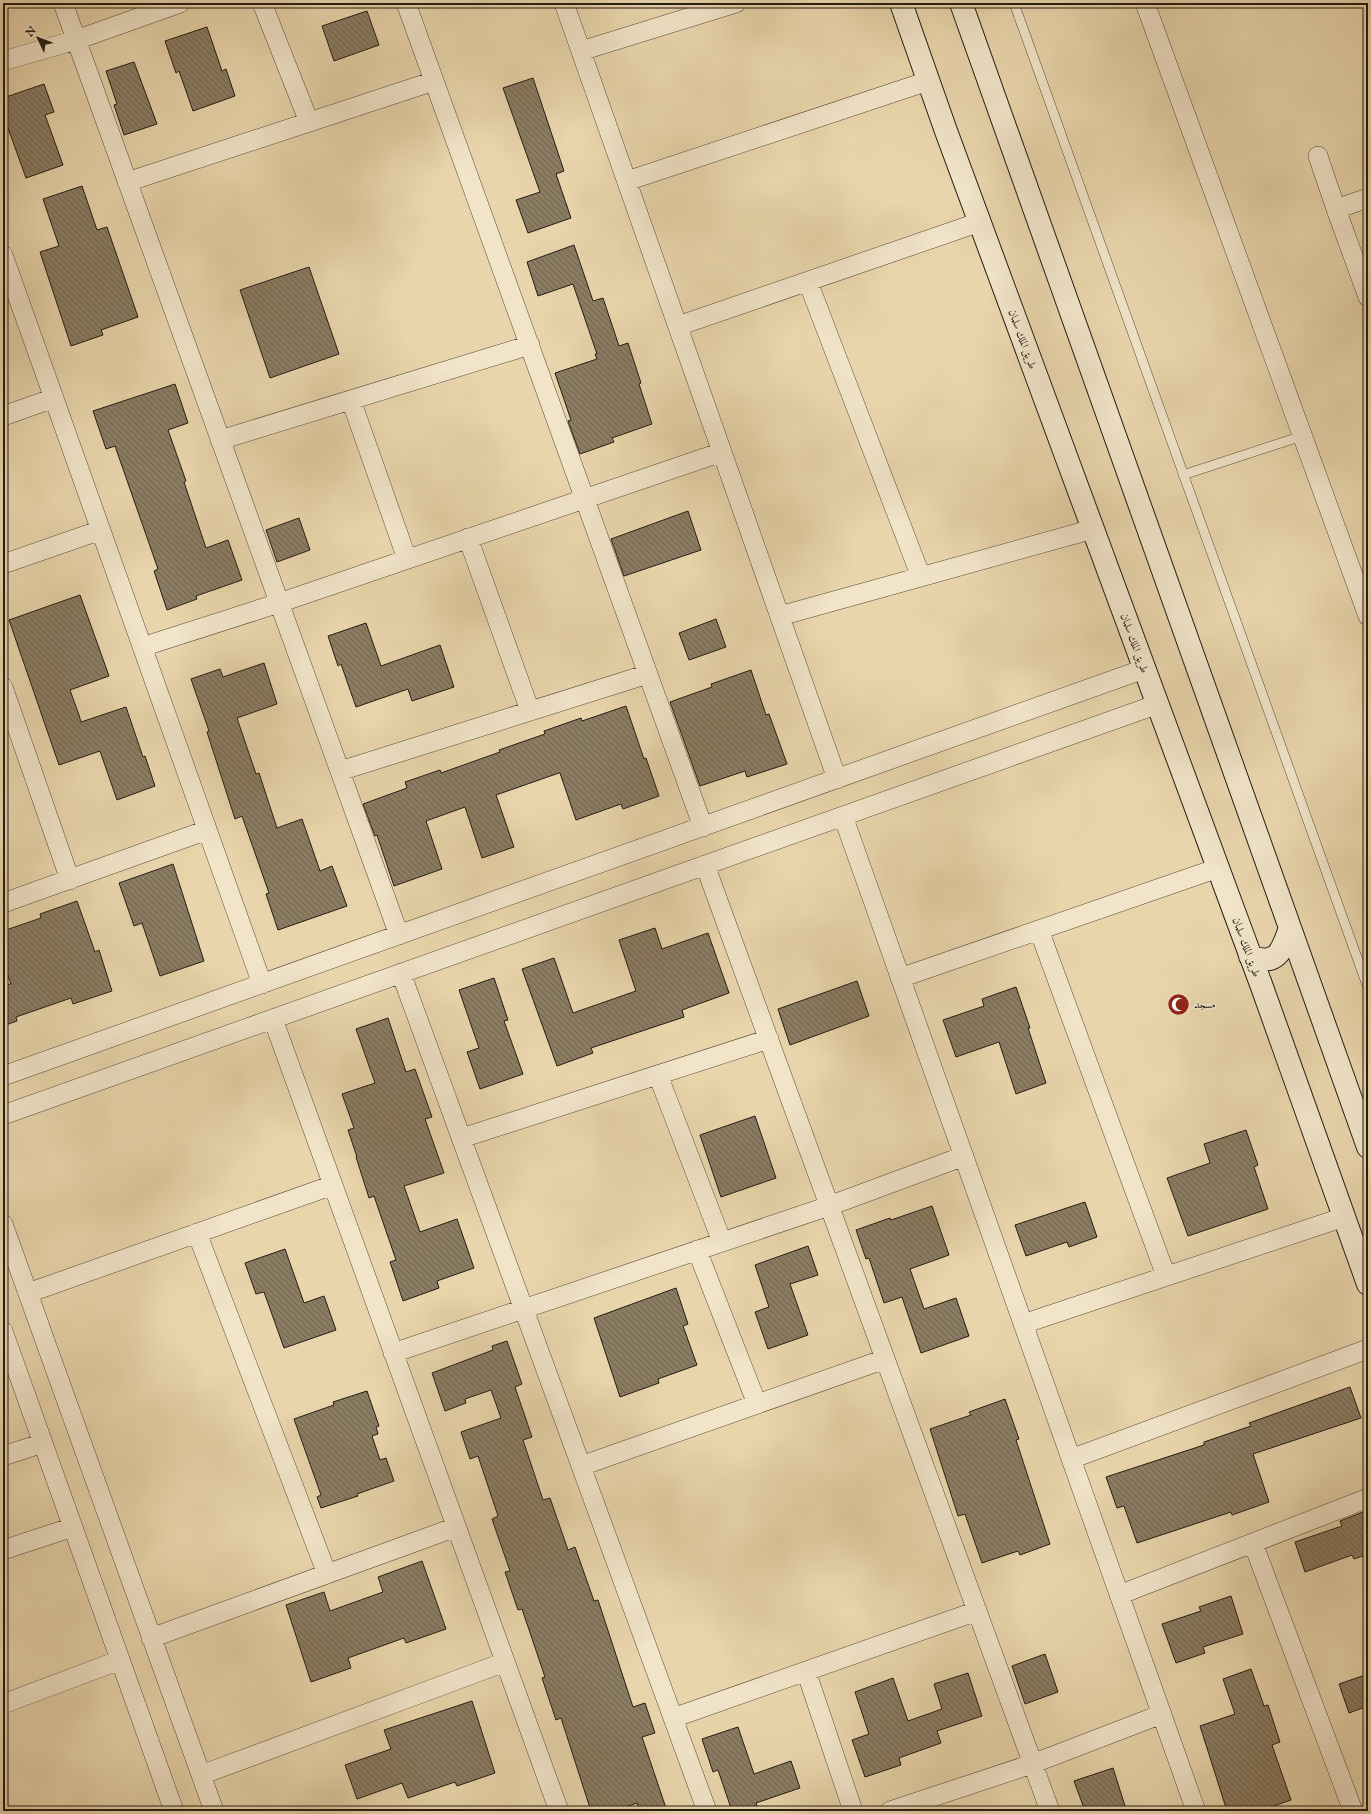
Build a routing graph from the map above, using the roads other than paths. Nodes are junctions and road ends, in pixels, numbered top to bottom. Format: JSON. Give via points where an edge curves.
{"nodes":[{"id":1,"x":63,"y":3,"type":"edge"},
{"id":2,"x":180,"y":3,"type":"edge"},
{"id":3,"x":262,"y":3,"type":"edge"},
{"id":4,"x":406,"y":3,"type":"edge"},
{"id":5,"x":564,"y":3,"type":"edge"},
{"id":6,"x":901,"y":3,"type":"edge"},
{"id":7,"x":961,"y":3,"type":"edge"},
{"id":8,"x":1014,"y":3,"type":"edge"},
{"id":9,"x":1145,"y":3,"type":"edge"},
{"id":10,"x":726,"y":4,"type":"edge"},
{"id":11,"x":76,"y":40,"type":"junction"},
{"id":12,"x":581,"y":51,"type":"junction"},
{"id":13,"x":3,"y":61,"type":"edge"},
{"id":14,"x":434,"y":80,"type":"junction"},
{"id":15,"x":928,"y":81,"type":"junction"},
{"id":16,"x":309,"y":122,"type":"junction"},
{"id":17,"x":1318,"y":156,"type":"dead end"},
{"id":18,"x":128,"y":182,"type":"junction"},
{"id":19,"x":627,"y":182,"type":"junction"},
{"id":20,"x":1368,"y":198,"type":"edge"},
{"id":21,"x":1336,"y":209,"type":"junction"},
{"id":22,"x":980,"y":222,"type":"junction"},
{"id":23,"x":3,"y":258,"type":"edge"},
{"id":24,"x":808,"y":282,"type":"junction"},
{"id":25,"x":1368,"y":297,"type":"edge"},
{"id":26,"x":678,"y":326,"type":"junction"},
{"id":27,"x":530,"y":345,"type":"junction"},
{"id":28,"x":54,"y":398,"type":"junction"},
{"id":29,"x":351,"y":400,"type":"junction"},
{"id":30,"x":3,"y":416,"type":"edge"},
{"id":31,"x":1302,"y":436,"type":"junction"},
{"id":32,"x":220,"y":440,"type":"junction"},
{"id":33,"x":722,"y":452,"type":"junction"},
{"id":34,"x":1183,"y":475,"type":"junction"},
{"id":35,"x":584,"y":498,"type":"junction"},
{"id":36,"x":1093,"y":529,"type":"junction"},
{"id":37,"x":101,"y":530,"type":"junction"},
{"id":38,"x":468,"y":538,"type":"junction"},
{"id":39,"x":407,"y":559,"type":"junction"},
{"id":40,"x":3,"y":564,"type":"edge"},
{"id":41,"x":921,"y":577,"type":"junction"},
{"id":42,"x":279,"y":603,"type":"junction"},
{"id":43,"x":780,"y":616,"type":"junction"},
{"id":44,"x":1368,"y":616,"type":"edge"},
{"id":45,"x":142,"y":647,"type":"junction"},
{"id":46,"x":1144,"y":669,"type":"junction"},
{"id":47,"x":648,"y":674,"type":"junction"},
{"id":48,"x":3,"y":688,"type":"edge"},
{"id":49,"x":1158,"y":704,"type":"junction"},
{"id":50,"x":530,"y":711,"type":"junction"},
{"id":51,"x":340,"y":771,"type":"junction"},
{"id":52,"x":837,"y":779,"type":"junction"},
{"id":53,"x":843,"y":816,"type":"junction"},
{"id":54,"x":703,"y":826,"type":"junction"},
{"id":55,"x":207,"y":830,"type":"junction"},
{"id":56,"x":705,"y":865,"type":"junction"},
{"id":57,"x":1218,"y":868,"type":"junction"},
{"id":58,"x":70,"y":880,"type":"junction"},
{"id":59,"x":3,"y":903,"type":"edge"},
{"id":60,"x":1290,"y":928,"type":"junction"},
{"id":61,"x":1038,"y":930,"type":"junction"},
{"id":62,"x":399,"y":935,"type":"junction"},
{"id":63,"x":1250,"y":956,"type":"junction"},
{"id":64,"x":401,"y":973,"type":"junction"},
{"id":65,"x":900,"y":978,"type":"junction"},
{"id":66,"x":262,"y":984,"type":"junction"},
{"id":67,"x":1368,"y":988,"type":"edge"},
{"id":68,"x":273,"y":1019,"type":"junction"},
{"id":69,"x":769,"y":1039,"type":"junction"},
{"id":70,"x":658,"y":1075,"type":"junction"},
{"id":71,"x":3,"y":1076,"type":"edge"},
{"id":72,"x":3,"y":1115,"type":"edge"},
{"id":73,"x":462,"y":1138,"type":"junction"},
{"id":74,"x":1368,"y":1147,"type":"edge"},
{"id":75,"x":964,"y":1156,"type":"junction"},
{"id":76,"x":333,"y":1185,"type":"junction"},
{"id":77,"x":829,"y":1206,"type":"junction"},
{"id":78,"x":1344,"y":1217,"type":"junction"},
{"id":79,"x":3,"y":1224,"type":"edge"},
{"id":80,"x":198,"y":1233,"type":"junction"},
{"id":81,"x":722,"y":1242,"type":"junction"},
{"id":82,"x":696,"y":1250,"type":"junction"},
{"id":83,"x":1166,"y":1276,"type":"junction"},
{"id":84,"x":1368,"y":1284,"type":"edge"},
{"id":85,"x":28,"y":1293,"type":"junction"},
{"id":86,"x":524,"y":1308,"type":"junction"},
{"id":87,"x":1024,"y":1324,"type":"junction"},
{"id":88,"x":3,"y":1331,"type":"edge"},
{"id":89,"x":1368,"y":1349,"type":"edge"},
{"id":90,"x":393,"y":1353,"type":"junction"},
{"id":91,"x":885,"y":1359,"type":"junction"},
{"id":92,"x":757,"y":1404,"type":"junction"},
{"id":93,"x":43,"y":1443,"type":"junction"},
{"id":94,"x":3,"y":1456,"type":"edge"},
{"id":95,"x":1071,"y":1459,"type":"junction"},
{"id":96,"x":581,"y":1466,"type":"junction"},
{"id":97,"x":1368,"y":1498,"type":"edge"},
{"id":98,"x":73,"y":1527,"type":"junction"},
{"id":99,"x":456,"y":1527,"type":"junction"},
{"id":100,"x":1253,"y":1542,"type":"junction"},
{"id":101,"x":3,"y":1550,"type":"edge"},
{"id":102,"x":327,"y":1574,"type":"junction"},
{"id":103,"x":1119,"y":1595,"type":"junction"},
{"id":104,"x":977,"y":1611,"type":"junction"},
{"id":105,"x":152,"y":1638,"type":"junction"},
{"id":106,"x":120,"y":1660,"type":"junction"},
{"id":107,"x":505,"y":1662,"type":"junction"},
{"id":108,"x":806,"y":1671,"type":"junction"},
{"id":109,"x":3,"y":1704,"type":"edge"},
{"id":110,"x":1162,"y":1714,"type":"junction"},
{"id":111,"x":673,"y":1718,"type":"junction"},
{"id":112,"x":1032,"y":1764,"type":"junction"},
{"id":113,"x":201,"y":1775,"type":"junction"},
{"id":114,"x":917,"y":1807,"type":"edge"},
{"id":115,"x":556,"y":1810,"type":"edge"},
{"id":116,"x":174,"y":1811,"type":"edge"},
{"id":117,"x":214,"y":1811,"type":"edge"},
{"id":118,"x":707,"y":1811,"type":"edge"},
{"id":119,"x":853,"y":1811,"type":"edge"},
{"id":120,"x":890,"y":1811,"type":"edge"},
{"id":121,"x":1050,"y":1811,"type":"edge"},
{"id":122,"x":1196,"y":1811,"type":"edge"},
{"id":123,"x":1353,"y":1811,"type":"edge"}],
"edges":[{"from":1,"to":11,"type":"street"},
{"from":2,"to":11,"type":"street"},
{"from":3,"to":16,"type":"street"},
{"from":4,"to":14,"type":"street"},
{"from":5,"to":12,"type":"street"},
{"from":6,"to":15,"type":"main road","name":"طريق الملك سلمان"},
{"from":7,"to":60,"type":"main road"},
{"from":8,"to":34,"type":"lane"},
{"from":9,"to":31,"type":"street"},
{"from":10,"to":12,"type":"street"},
{"from":11,"to":13,"type":"street"},
{"from":11,"to":18,"type":"street"},
{"from":12,"to":19,"type":"street"},
{"from":14,"to":16,"type":"street"},
{"from":14,"to":27,"type":"street"},
{"from":15,"to":19,"type":"street"},
{"from":15,"to":22,"type":"main road","name":"طريق الملك سلمان"},
{"from":16,"to":18,"type":"street"},
{"from":17,"to":21,"type":"street"},
{"from":18,"to":32,"type":"street"},
{"from":19,"to":26,"type":"street"},
{"from":20,"to":21,"type":"street"},
{"from":21,"to":25,"type":"street"},
{"from":22,"to":24,"type":"street"},
{"from":22,"to":36,"type":"main road","name":"طريق الملك سلمان"},
{"from":23,"to":28,"type":"street"},
{"from":24,"to":26,"type":"street"},
{"from":24,"to":41,"type":"street"},
{"from":26,"to":33,"type":"street"},
{"from":27,"to":29,"type":"street"},
{"from":27,"to":35,"type":"street"},
{"from":28,"to":30,"type":"street"},
{"from":28,"to":37,"type":"street"},
{"from":29,"to":32,"type":"street"},
{"from":29,"to":39,"type":"street"},
{"from":31,"to":34,"type":"lane"},
{"from":31,"to":44,"type":"street"},
{"from":32,"to":42,"type":"street"},
{"from":33,"to":35,"type":"street"},
{"from":33,"to":43,"type":"street"},
{"from":34,"to":67,"type":"lane"},
{"from":35,"to":38,"type":"street"},
{"from":35,"to":47,"type":"street"},
{"from":36,"to":41,"type":"street"},
{"from":36,"to":46,"type":"main road","name":"طريق الملك سلمان"},
{"from":37,"to":40,"type":"street"},
{"from":37,"to":45,"type":"street"},
{"from":38,"to":39,"type":"street"},
{"from":38,"to":50,"type":"street"},
{"from":39,"to":42,"type":"street"},
{"from":41,"to":43,"type":"street"},
{"from":42,"to":45,"type":"street"},
{"from":42,"to":51,"type":"street"},
{"from":43,"to":52,"type":"street"},
{"from":45,"to":55,"type":"street"},
{"from":46,"to":49,"type":"main road","name":"طريق الملك سلمان"},
{"from":46,"to":52,"type":"street"},
{"from":47,"to":50,"type":"street"},
{"from":47,"to":54,"type":"street"},
{"from":48,"to":58,"type":"street"},
{"from":49,"to":53,"type":"street"},
{"from":49,"to":57,"type":"main road","name":"طريق الملك سلمان"},
{"from":50,"to":51,"type":"street"},
{"from":51,"to":62,"type":"street"},
{"from":52,"to":54,"type":"street"},
{"from":53,"to":56,"type":"street"},
{"from":53,"to":65,"type":"street"},
{"from":54,"to":62,"type":"street"},
{"from":55,"to":58,"type":"street"},
{"from":55,"to":66,"type":"street"},
{"from":56,"to":64,"type":"street"},
{"from":56,"to":69,"type":"street"},
{"from":57,"to":61,"type":"street"},
{"from":57,"to":63,"type":"main road","name":"طريق الملك سلمان"},
{"from":58,"to":59,"type":"street"},
{"from":60,"to":63,"type":"main road","via":[[1284,947],[1277,956],[1261,960]]},
{"from":60,"to":74,"type":"main road"},
{"from":61,"to":65,"type":"street"},
{"from":61,"to":83,"type":"street"},
{"from":62,"to":66,"type":"street"},
{"from":63,"to":78,"type":"main road","name":"طريق الملك سلمان"},
{"from":64,"to":68,"type":"street"},
{"from":64,"to":73,"type":"street"},
{"from":65,"to":75,"type":"street"},
{"from":66,"to":71,"type":"street"},
{"from":68,"to":72,"type":"street"},
{"from":68,"to":76,"type":"street"},
{"from":69,"to":70,"type":"street"},
{"from":69,"to":77,"type":"street"},
{"from":70,"to":73,"type":"street"},
{"from":70,"to":81,"type":"street"},
{"from":73,"to":86,"type":"street"},
{"from":75,"to":77,"type":"street"},
{"from":75,"to":87,"type":"street"},
{"from":76,"to":80,"type":"street"},
{"from":76,"to":90,"type":"street"},
{"from":77,"to":81,"type":"street"},
{"from":77,"to":91,"type":"street"},
{"from":78,"to":83,"type":"street"},
{"from":78,"to":84,"type":"main road","name":"طريق الملك سلمان"},
{"from":79,"to":85,"type":"street"},
{"from":80,"to":85,"type":"street"},
{"from":80,"to":102,"type":"street"},
{"from":81,"to":82,"type":"street"},
{"from":82,"to":86,"type":"street"},
{"from":82,"to":92,"type":"street"},
{"from":83,"to":87,"type":"street"},
{"from":85,"to":105,"type":"street"},
{"from":86,"to":90,"type":"street"},
{"from":86,"to":96,"type":"street"},
{"from":87,"to":95,"type":"street"},
{"from":88,"to":93,"type":"street"},
{"from":89,"to":95,"type":"street"},
{"from":90,"to":99,"type":"street"},
{"from":91,"to":92,"type":"street"},
{"from":91,"to":104,"type":"street"},
{"from":92,"to":96,"type":"street"},
{"from":93,"to":94,"type":"street"},
{"from":93,"to":98,"type":"street"},
{"from":95,"to":103,"type":"street"},
{"from":96,"to":111,"type":"street"},
{"from":97,"to":100,"type":"street"},
{"from":98,"to":101,"type":"street"},
{"from":98,"to":106,"type":"street"},
{"from":99,"to":102,"type":"street"},
{"from":99,"to":107,"type":"street"},
{"from":100,"to":103,"type":"street"},
{"from":100,"to":123,"type":"street"},
{"from":102,"to":105,"type":"street"},
{"from":103,"to":110,"type":"street"},
{"from":104,"to":108,"type":"street"},
{"from":104,"to":112,"type":"street"},
{"from":105,"to":113,"type":"street"},
{"from":106,"to":109,"type":"street"},
{"from":106,"to":116,"type":"street"},
{"from":107,"to":113,"type":"street"},
{"from":107,"to":115,"type":"street"},
{"from":108,"to":111,"type":"street"},
{"from":108,"to":119,"type":"street"},
{"from":110,"to":112,"type":"street"},
{"from":110,"to":122,"type":"street"},
{"from":111,"to":118,"type":"street"},
{"from":112,"to":114,"type":"street"},
{"from":112,"to":121,"type":"street"},
{"from":113,"to":117,"type":"street"},
{"from":114,"to":120,"type":"street"}]}
